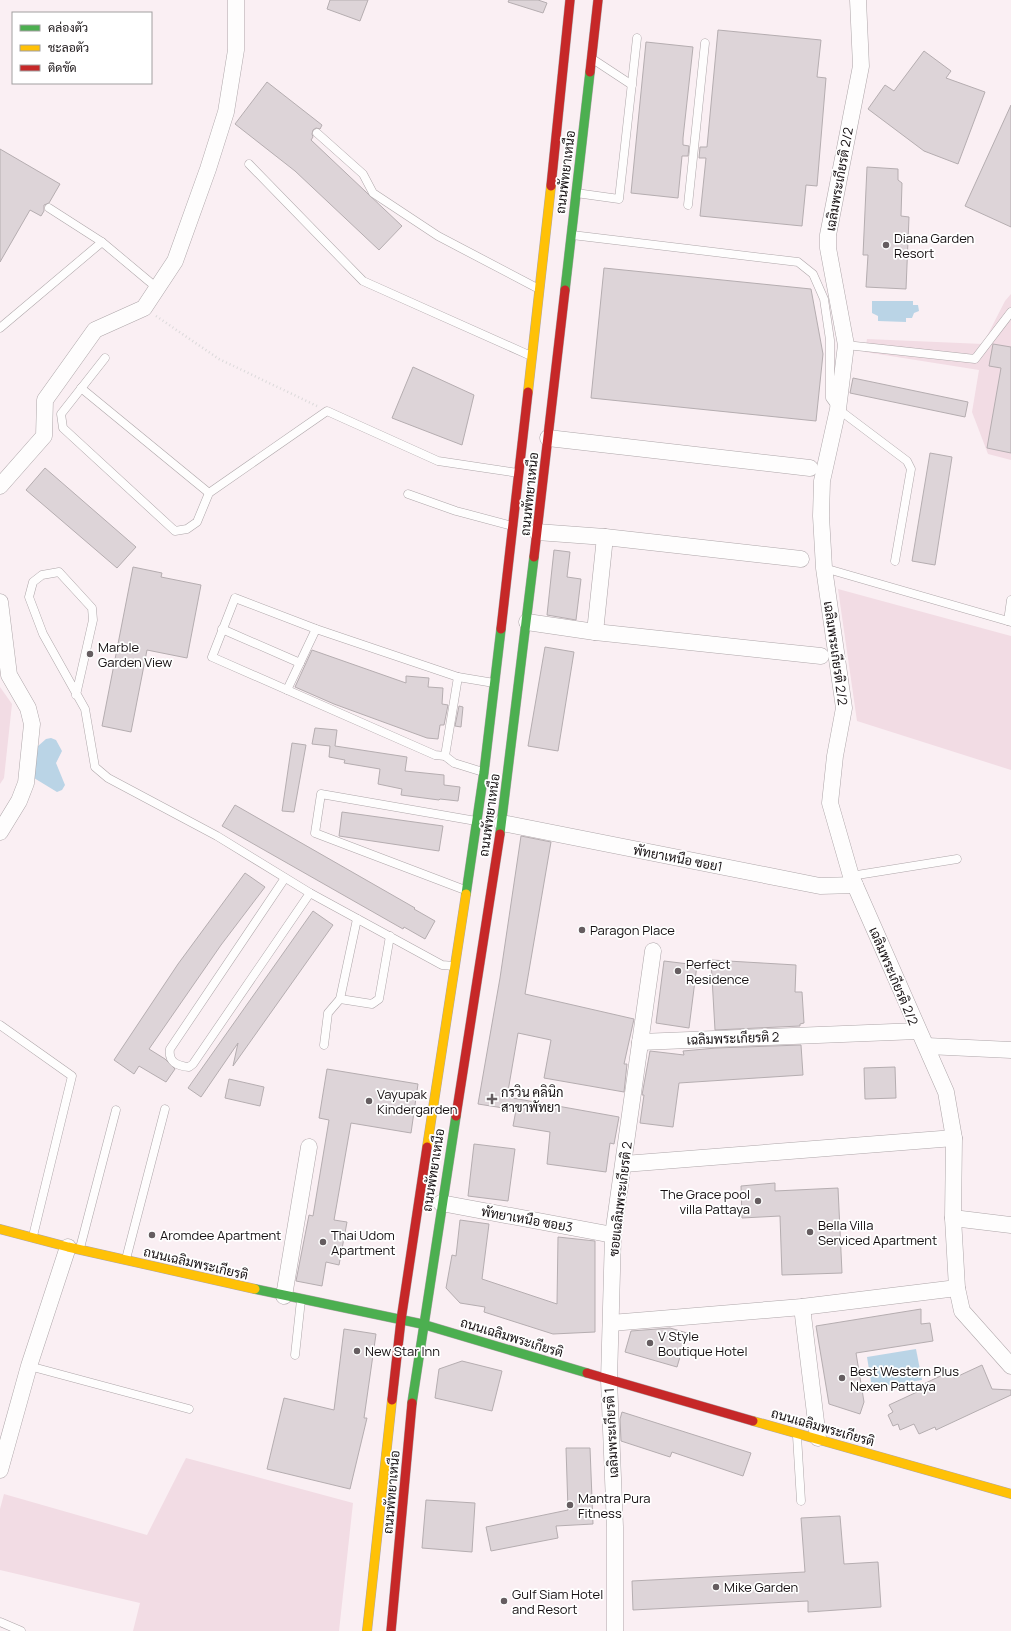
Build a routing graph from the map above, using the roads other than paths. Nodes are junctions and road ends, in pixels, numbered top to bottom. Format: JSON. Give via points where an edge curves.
{"nodes":[{"id":1,"x":236,"y":0,"type":"edge"},
{"id":2,"x":570,"y":0,"type":"edge"},
{"id":3,"x":598,"y":0,"type":"edge"},
{"id":4,"x":858,"y":0,"type":"edge"},
{"id":5,"x":637,"y":38,"type":"dead end"},
{"id":6,"x":705,"y":43,"type":"dead end"},
{"id":7,"x":591,"y":59,"type":"junction"},
{"id":8,"x":632,"y":85,"type":"junction"},
{"id":9,"x":317,"y":133,"type":"dead end"},
{"id":10,"x":249,"y":164,"type":"dead end"},
{"id":11,"x":576,"y":193,"type":"junction"},
{"id":12,"x":688,"y":205,"type":"dead end"},
{"id":13,"x":49,"y":208,"type":"dead end"},
{"id":14,"x":571,"y":235,"type":"junction"},
{"id":15,"x":102,"y":242,"type":"junction"},
{"id":16,"x":157,"y":288,"type":"junction"},
{"id":17,"x":540,"y":289,"type":"junction"},
{"id":18,"x":1011,"y":312,"type":"edge"},
{"id":19,"x":0,"y":328,"type":"edge"},
{"id":20,"x":846,"y":344,"type":"junction"},
{"id":21,"x":532,"y":357,"type":"junction"},
{"id":22,"x":105,"y":358,"type":"dead end"},
{"id":23,"x":81,"y":388,"type":"junction"},
{"id":24,"x":838,"y":409,"type":"junction"},
{"id":25,"x":548,"y":438,"type":"junction"},
{"id":26,"x":810,"y":468,"type":"dead end"},
{"id":27,"x":519,"y":473,"type":"junction"},
{"id":28,"x":0,"y":486,"type":"edge"},
{"id":29,"x":209,"y":493,"type":"junction"},
{"id":30,"x":408,"y":494,"type":"dead end"},
{"id":31,"x":512,"y":526,"type":"junction"},
{"id":32,"x":537,"y":532,"type":"junction"},
{"id":33,"x":605,"y":538,"type":"junction"},
{"id":34,"x":801,"y":559,"type":"dead end"},
{"id":35,"x":895,"y":561,"type":"dead end"},
{"id":36,"x":824,"y":568,"type":"junction"},
{"id":37,"x":1011,"y":600,"type":"edge"},
{"id":38,"x":0,"y":602,"type":"edge"},
{"id":39,"x":1010,"y":621,"type":"edge"},
{"id":40,"x":527,"y":622,"type":"junction"},
{"id":41,"x":222,"y":629,"type":"junction"},
{"id":42,"x":316,"y":629,"type":"junction"},
{"id":43,"x":595,"y":632,"type":"junction"},
{"id":44,"x":821,"y":656,"type":"dead end"},
{"id":45,"x":300,"y":663,"type":"junction"},
{"id":46,"x":458,"y":677,"type":"junction"},
{"id":47,"x":494,"y":683,"type":"junction"},
{"id":48,"x":287,"y":690,"type":"junction"},
{"id":49,"x":76,"y":695,"type":"junction"},
{"id":50,"x":445,"y":756,"type":"junction"},
{"id":51,"x":484,"y":772,"type":"junction"},
{"id":52,"x":476,"y":821,"type":"junction"},
{"id":53,"x":502,"y":823,"type":"junction"},
{"id":54,"x":0,"y":832,"type":"edge"},
{"id":55,"x":957,"y":860,"type":"dead end"},
{"id":56,"x":285,"y":878,"type":"junction"},
{"id":57,"x":853,"y":880,"type":"junction"},
{"id":58,"x":466,"y":890,"type":"junction"},
{"id":59,"x":310,"y":892,"type":"junction"},
{"id":60,"x":357,"y":919,"type":"junction"},
{"id":61,"x":390,"y":936,"type":"junction"},
{"id":62,"x":654,"y":951,"type":"dead end"},
{"id":63,"x":454,"y":966,"type":"junction"},
{"id":64,"x":340,"y":999,"type":"junction"},
{"id":65,"x":0,"y":1025,"type":"edge"},
{"id":66,"x":918,"y":1030,"type":"junction"},
{"id":67,"x":640,"y":1042,"type":"junction"},
{"id":68,"x":324,"y":1045,"type":"dead end"},
{"id":69,"x":927,"y":1046,"type":"junction"},
{"id":70,"x":1011,"y":1050,"type":"edge"},
{"id":71,"x":164,"y":1109,"type":"dead end"},
{"id":72,"x":116,"y":1110,"type":"dead end"},
{"id":73,"x":954,"y":1138,"type":"junction"},
{"id":74,"x":310,"y":1147,"type":"dead end"},
{"id":75,"x":624,"y":1164,"type":"junction"},
{"id":76,"x":441,"y":1203,"type":"junction"},
{"id":77,"x":954,"y":1218,"type":"junction"},
{"id":78,"x":1011,"y":1225,"type":"edge"},
{"id":79,"x":0,"y":1229,"type":"edge"},
{"id":80,"x":613,"y":1235,"type":"junction"},
{"id":81,"x":33,"y":1238,"type":"junction"},
{"id":82,"x":74,"y":1248,"type":"junction"},
{"id":83,"x":126,"y":1260,"type":"junction"},
{"id":84,"x":957,"y":1288,"type":"junction"},
{"id":85,"x":284,"y":1296,"type":"junction"},
{"id":86,"x":301,"y":1299,"type":"junction"},
{"id":87,"x":802,"y":1307,"type":"junction"},
{"id":88,"x":401,"y":1320,"type":"junction"},
{"id":89,"x":611,"y":1323,"type":"junction"},
{"id":90,"x":422,"y":1324,"type":"junction"},
{"id":91,"x":295,"y":1355,"type":"dead end"},
{"id":92,"x":29,"y":1366,"type":"junction"},
{"id":93,"x":1011,"y":1366,"type":"edge"},
{"id":94,"x":609,"y":1380,"type":"junction"},
{"id":95,"x":189,"y":1409,"type":"dead end"},
{"id":96,"x":797,"y":1433,"type":"junction"},
{"id":97,"x":818,"y":1438,"type":"junction"},
{"id":98,"x":0,"y":1470,"type":"edge"},
{"id":99,"x":1011,"y":1494,"type":"edge"},
{"id":100,"x":801,"y":1501,"type":"dead end"},
{"id":101,"x":0,"y":1622,"type":"edge"},
{"id":102,"x":21,"y":1631,"type":"edge"},
{"id":103,"x":367,"y":1631,"type":"edge"},
{"id":104,"x":391,"y":1631,"type":"edge"},
{"id":105,"x":615,"y":1631,"type":"edge"}],
"edges":[{"from":1,"to":16,"type":"street","via":[[236,50],[226,112],[175,261]]},
{"from":2,"to":17,"type":"main road","name":"ถนนพัทยาเหนือ"},
{"from":3,"to":7,"type":"main road","name":"ถนนพัทยาเหนือ"},
{"from":4,"to":20,"type":"street","name":"เฉลิมพระเกียรติ 2/2","via":[[861,66],[828,235],[828,248]]},
{"from":5,"to":8,"type":"lane"},
{"from":6,"to":12,"type":"lane"},
{"from":7,"to":8,"type":"lane"},
{"from":7,"to":11,"type":"main road","name":"ถนนพัทยาเหนือ"},
{"from":8,"to":11,"type":"lane","via":[[619,198]]},
{"from":9,"to":17,"type":"lane","via":[[363,174],[373,193],[438,236]]},
{"from":10,"to":21,"type":"lane","via":[[364,281]]},
{"from":11,"to":14,"type":"main road","name":"ถนนพัทยาเหนือ"},
{"from":13,"to":15,"type":"lane"},
{"from":14,"to":24,"type":"lane","via":[[798,262],[813,274],[824,299],[830,340],[830,398]]},
{"from":14,"to":25,"type":"main road","name":"ถนนพัทยาเหนือ"},
{"from":15,"to":16,"type":"lane"},
{"from":15,"to":19,"type":"lane"},
{"from":16,"to":28,"type":"street","via":[[144,308],[95,330],[45,400],[44,436]]},
{"from":17,"to":21,"type":"main road","name":"ถนนพัทยาเหนือ"},
{"from":18,"to":20,"type":"lane","via":[[975,359]]},
{"from":20,"to":24,"type":"street","name":"เฉลิมพระเกียรติ 2/2"},
{"from":21,"to":27,"type":"main road","name":"ถนนพัทยาเหนือ"},
{"from":22,"to":23,"type":"lane"},
{"from":23,"to":29,"type":"lane"},
{"from":23,"to":29,"type":"lane","via":[[61,414],[62,428],[176,531],[187,529],[197,522]]},
{"from":24,"to":35,"type":"lane","via":[[907,461],[911,469]]},
{"from":24,"to":36,"type":"street","name":"เฉลิมพระเกียรติ 2/2","via":[[822,480],[820,516]]},
{"from":25,"to":26,"type":"street"},
{"from":25,"to":32,"type":"main road","name":"ถนนพัทยาเหนือ"},
{"from":27,"to":29,"type":"lane","via":[[438,461],[328,411]]},
{"from":27,"to":31,"type":"main road","name":"ถนนพัทยาเหนือ"},
{"from":30,"to":31,"type":"lane","via":[[456,511]]},
{"from":31,"to":47,"type":"main road","name":"ถนนพัทยาเหนือ"},
{"from":32,"to":33,"type":"street"},
{"from":32,"to":40,"type":"main road","name":"ถนนพัทยาเหนือ"},
{"from":33,"to":34,"type":"street"},
{"from":33,"to":43,"type":"street"},
{"from":36,"to":39,"type":"lane"},
{"from":36,"to":57,"type":"street","name":"เฉลิมพระเกียรติ 2/2","via":[[844,708],[830,803]]},
{"from":37,"to":39,"type":"lane"},
{"from":38,"to":54,"type":"street","via":[[9,675],[28,708],[32,724],[26,783],[19,801]]},
{"from":40,"to":43,"type":"street"},
{"from":40,"to":53,"type":"main road","name":"ถนนพัทยาเหนือ"},
{"from":41,"to":42,"type":"lane","via":[[235,598]]},
{"from":41,"to":45,"type":"lane"},
{"from":41,"to":48,"type":"lane","via":[[212,656]]},
{"from":42,"to":45,"type":"lane"},
{"from":42,"to":46,"type":"lane"},
{"from":43,"to":44,"type":"street"},
{"from":45,"to":48,"type":"lane"},
{"from":46,"to":47,"type":"lane"},
{"from":46,"to":50,"type":"lane"},
{"from":47,"to":51,"type":"main road","name":"ถนนพัทยาเหนือ"},
{"from":48,"to":50,"type":"lane","via":[[435,754]]},
{"from":49,"to":49,"type":"lane","via":[[42,634],[29,597],[34,582],[42,575],[59,572],[92,608],[93,620]]},
{"from":49,"to":56,"type":"lane","via":[[85,709],[95,767],[108,778],[217,836]]},
{"from":50,"to":51,"type":"lane","via":[[454,763]]},
{"from":51,"to":52,"type":"main road","name":"ถนนพัทยาเหนือ"},
{"from":52,"to":58,"type":"main road","name":"ถนนพัทยาเหนือ"},
{"from":52,"to":58,"type":"lane","via":[[321,794],[314,833]]},
{"from":53,"to":57,"type":"street","name":"พัทยาเหนือ ซอย1","via":[[820,886]]},
{"from":53,"to":76,"type":"main road","name":"ถนนพัทยาเหนือ"},
{"from":55,"to":57,"type":"lane"},
{"from":56,"to":59,"type":"lane"},
{"from":56,"to":59,"type":"lane","via":[[170,1049],[171,1061],[188,1067],[196,1060]]},
{"from":57,"to":66,"type":"street","name":"เฉลิมพระเกียรติ 2/2"},
{"from":58,"to":63,"type":"main road","name":"ถนนพัทยาเหนือ"},
{"from":59,"to":60,"type":"lane"},
{"from":60,"to":61,"type":"lane"},
{"from":60,"to":64,"type":"lane"},
{"from":61,"to":63,"type":"lane","via":[[442,965]]},
{"from":61,"to":64,"type":"lane","via":[[379,999],[372,1004]]},
{"from":62,"to":67,"type":"street"},
{"from":63,"to":88,"type":"main road","name":"ถนนพัทยาเหนือ"},
{"from":64,"to":68,"type":"lane","via":[[328,1013]]},
{"from":65,"to":81,"type":"lane","via":[[72,1076]]},
{"from":66,"to":67,"type":"street","name":"เฉลิมพระเกียรติ 2"},
{"from":66,"to":69,"type":"street","name":"เฉลิมพระเกียรติ 2/2"},
{"from":67,"to":75,"type":"street","name":"ซอยเฉลิมพระเกียรติ 2"},
{"from":69,"to":70,"type":"street"},
{"from":69,"to":73,"type":"street","name":"เฉลิมพระเกียรติ 2/2","via":[[946,1092]]},
{"from":71,"to":83,"type":"lane"},
{"from":72,"to":82,"type":"lane"},
{"from":73,"to":75,"type":"street"},
{"from":73,"to":77,"type":"street","name":"เฉลิมพระเกียรติ 2/2"},
{"from":74,"to":85,"type":"street"},
{"from":75,"to":80,"type":"street","name":"ซอยเฉลิมพระเกียรติ 2"},
{"from":76,"to":80,"type":"street","name":"พัทยาเหนือ ซอย3"},
{"from":76,"to":90,"type":"main road","name":"ถนนพัทยาเหนือ"},
{"from":77,"to":78,"type":"street"},
{"from":77,"to":84,"type":"street","name":"เฉลิมพระเกียรติ 2/2"},
{"from":79,"to":81,"type":"main road","name":"ถนนเฉลิมพระเกียรติ"},
{"from":80,"to":89,"type":"street","name":"ซอยเฉลิมพระเกียรติ 2"},
{"from":81,"to":82,"type":"main road","name":"ถนนเฉลิมพระเกียรติ"},
{"from":82,"to":83,"type":"main road","name":"ถนนเฉลิมพระเกียรติ"},
{"from":82,"to":92,"type":"street"},
{"from":83,"to":85,"type":"main road","name":"ถนนเฉลิมพระเกียรติ"},
{"from":84,"to":87,"type":"street"},
{"from":84,"to":93,"type":"street","name":"เฉลิมพระเกียรติ 2/2","via":[[962,1311]]},
{"from":85,"to":86,"type":"main road","name":"ถนนเฉลิมพระเกียรติ"},
{"from":86,"to":88,"type":"main road","name":"ถนนเฉลิมพระเกียรติ"},
{"from":86,"to":91,"type":"lane"},
{"from":87,"to":89,"type":"street"},
{"from":87,"to":97,"type":"street"},
{"from":88,"to":90,"type":"main road","name":"ถนนเฉลิมพระเกียรติ"},
{"from":88,"to":103,"type":"main road","name":"ถนนพัทยาเหนือ"},
{"from":89,"to":94,"type":"street","name":"ซอยเฉลิมพระเกียรติ 2"},
{"from":90,"to":94,"type":"main road","name":"ถนนเฉลิมพระเกียรติ"},
{"from":90,"to":104,"type":"main road","name":"ถนนพัทยาเหนือ","via":[[414,1380]]},
{"from":92,"to":95,"type":"lane"},
{"from":92,"to":98,"type":"street"},
{"from":94,"to":96,"type":"main road","name":"ถนนเฉลิมพระเกียรติ"},
{"from":94,"to":105,"type":"street","name":"เฉลิมพระเกียรติ 1","via":[[615,1527]]},
{"from":96,"to":97,"type":"main road","name":"ถนนเฉลิมพระเกียรติ"},
{"from":96,"to":100,"type":"lane"},
{"from":97,"to":99,"type":"main road","name":"ถนนเฉลิมพระเกียรติ"},
{"from":101,"to":102,"type":"lane"}]}
